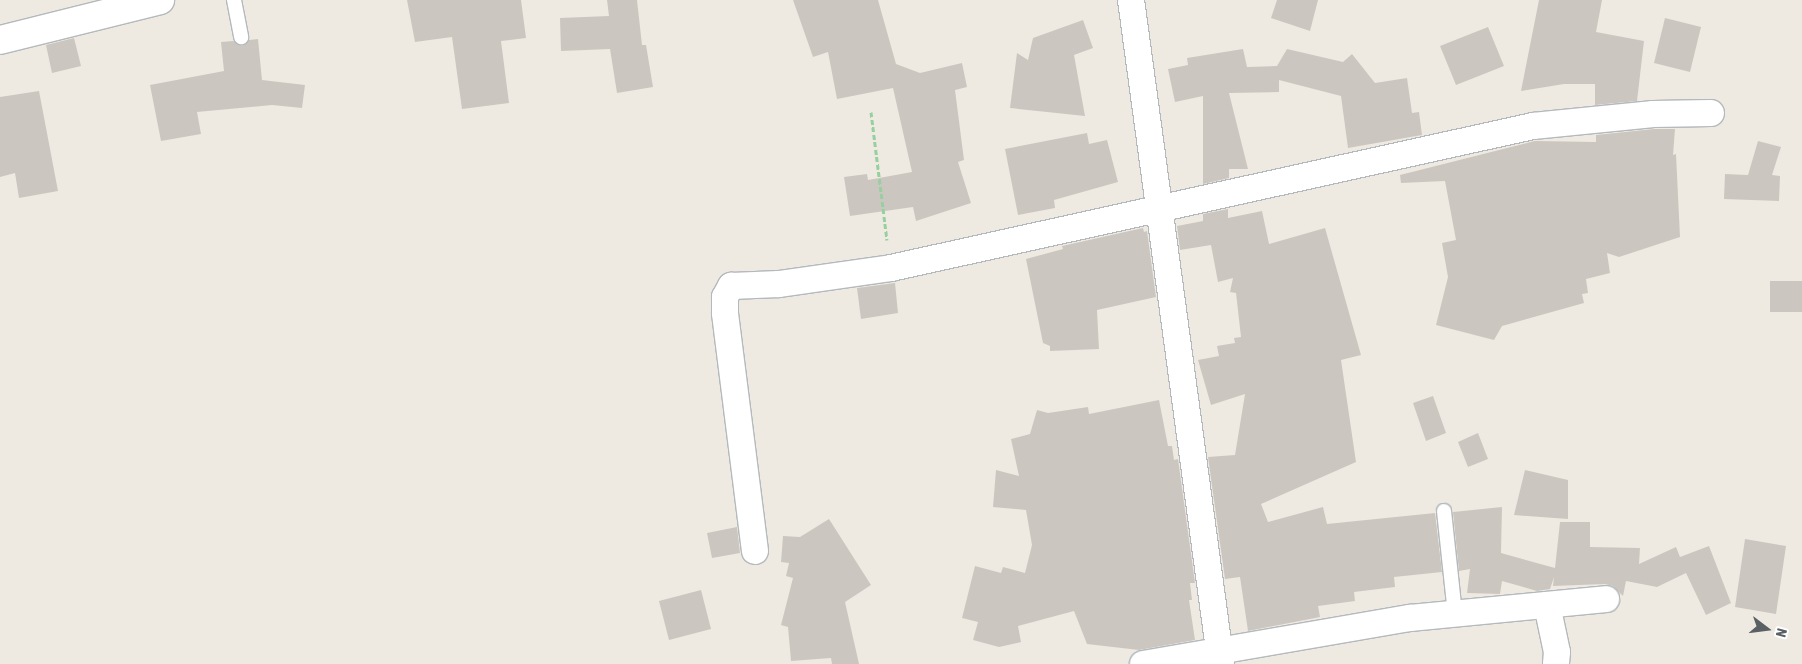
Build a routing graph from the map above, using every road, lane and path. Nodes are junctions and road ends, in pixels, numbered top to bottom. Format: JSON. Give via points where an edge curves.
{"nodes":[{"id":1,"x":160,"y":0,"type":"edge"},
{"id":2,"x":234,"y":0,"type":"edge"},
{"id":3,"x":1131,"y":0,"type":"edge"},
{"id":4,"x":241,"y":37,"type":"dead end"},
{"id":5,"x":0,"y":40,"type":"edge"},
{"id":6,"x":871,"y":112,"type":"dead end"},
{"id":7,"x":1711,"y":113,"type":"dead end"},
{"id":8,"x":1161,"y":210,"type":"junction"},
{"id":9,"x":891,"y":268,"type":"junction"},
{"id":10,"x":1444,"y":510,"type":"dead end"},
{"id":11,"x":755,"y":551,"type":"dead end"},
{"id":12,"x":1606,"y":599,"type":"dead end"},
{"id":13,"x":1547,"y":605,"type":"junction"},
{"id":14,"x":1455,"y":614,"type":"junction"},
{"id":15,"x":1221,"y":658,"type":"edge"},
{"id":16,"x":1143,"y":664,"type":"edge"},
{"id":17,"x":1556,"y":664,"type":"edge"}],
"edges":[{"from":1,"to":5,"type":"street"},
{"from":2,"to":4,"type":"lane"},
{"from":3,"to":8,"type":"street"},
{"from":6,"to":9,"type":"path"},
{"from":7,"to":8,"type":"street","via":[[1653,114],[1533,126]]},
{"from":8,"to":9,"type":"street"},
{"from":8,"to":15,"type":"street"},
{"from":9,"to":11,"type":"street","via":[[779,284],[742,284],[731,286],[724,298]]},
{"from":10,"to":14,"type":"lane"},
{"from":12,"to":13,"type":"street"},
{"from":13,"to":14,"type":"street"},
{"from":13,"to":17,"type":"street","via":[[1557,652]]},
{"from":14,"to":15,"type":"street","via":[[1410,618]]},
{"from":15,"to":16,"type":"street"}]}
